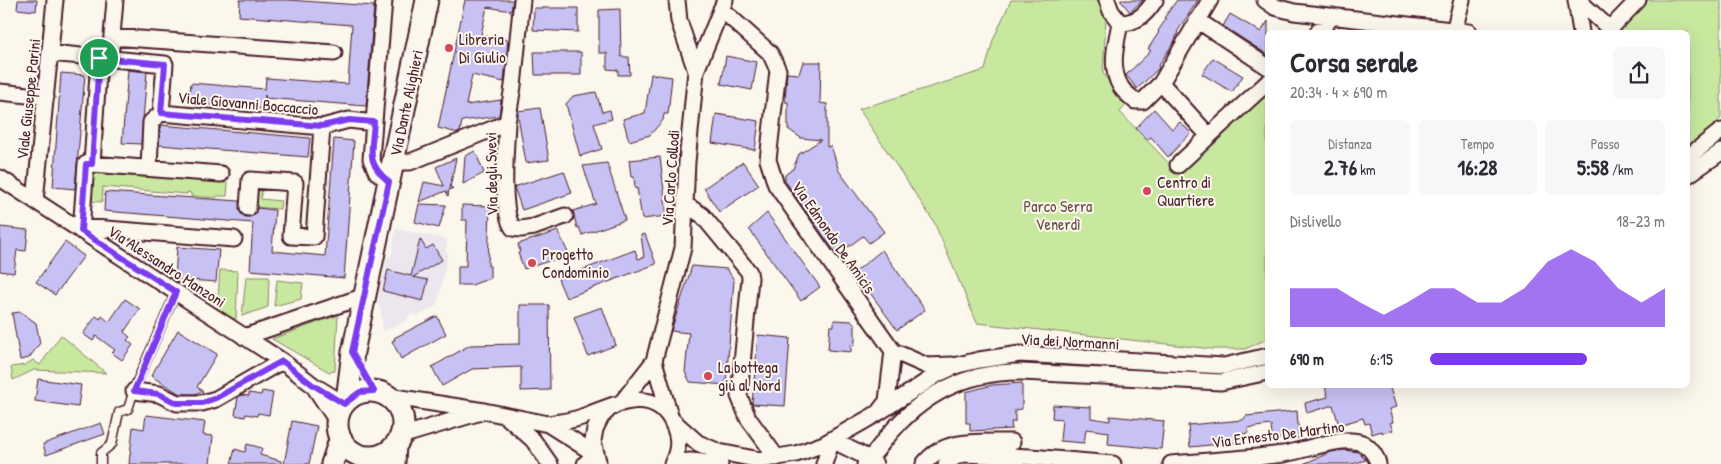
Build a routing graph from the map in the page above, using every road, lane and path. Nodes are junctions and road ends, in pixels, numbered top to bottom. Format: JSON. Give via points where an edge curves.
{"nodes":[{"id":1,"x":55,"y":0,"type":"edge"},
{"id":2,"x":115,"y":0,"type":"edge"},
{"id":3,"x":384,"y":0,"type":"edge"},
{"id":4,"x":427,"y":0,"type":"edge"},
{"id":5,"x":522,"y":0,"type":"edge"},
{"id":6,"x":677,"y":0,"type":"edge"},
{"id":7,"x":1107,"y":0,"type":"edge"},
{"id":8,"x":1154,"y":0,"type":"edge"},
{"id":9,"x":1210,"y":0,"type":"edge"},
{"id":10,"x":1265,"y":0,"type":"edge"},
{"id":11,"x":1462,"y":0,"type":"edge"},
{"id":12,"x":1577,"y":0,"type":"edge"},
{"id":13,"x":1638,"y":0,"type":"edge"},
{"id":14,"x":723,"y":5,"type":"edge"},
{"id":15,"x":1334,"y":16,"type":"junction"},
{"id":16,"x":1197,"y":20,"type":"junction"},
{"id":17,"x":1120,"y":24,"type":"junction"},
{"id":18,"x":1320,"y":30,"type":"edge"},
{"id":19,"x":1445,"y":30,"type":"edge"},
{"id":20,"x":1461,"y":30,"type":"edge"},
{"id":21,"x":1581,"y":30,"type":"edge"},
{"id":22,"x":1608,"y":30,"type":"edge"},
{"id":23,"x":1610,"y":30,"type":"edge"},
{"id":24,"x":112,"y":37,"type":"junction"},
{"id":25,"x":50,"y":53,"type":"junction"},
{"id":26,"x":334,"y":54,"type":"dead end"},
{"id":27,"x":105,"y":58,"type":"junction"},
{"id":28,"x":1265,"y":65,"type":"edge"},
{"id":29,"x":696,"y":71,"type":"junction"},
{"id":30,"x":1161,"y":83,"type":"junction"},
{"id":31,"x":1265,"y":85,"type":"edge"},
{"id":32,"x":0,"y":92,"type":"edge"},
{"id":33,"x":46,"y":97,"type":"junction"},
{"id":34,"x":161,"y":113,"type":"junction"},
{"id":35,"x":374,"y":122,"type":"junction"},
{"id":36,"x":507,"y":123,"type":"junction"},
{"id":37,"x":322,"y":126,"type":"junction"},
{"id":38,"x":1721,"y":131,"type":"edge"},
{"id":39,"x":1208,"y":136,"type":"junction"},
{"id":40,"x":1721,"y":152,"type":"edge"},
{"id":41,"x":1690,"y":155,"type":"edge"},
{"id":42,"x":92,"y":164,"type":"junction"},
{"id":43,"x":1178,"y":166,"type":"dead end"},
{"id":44,"x":148,"y":168,"type":"junction"},
{"id":45,"x":391,"y":172,"type":"junction"},
{"id":46,"x":221,"y":174,"type":"dead end"},
{"id":47,"x":1690,"y":174,"type":"edge"},
{"id":48,"x":0,"y":178,"type":"edge"},
{"id":49,"x":35,"y":201,"type":"junction"},
{"id":50,"x":686,"y":204,"type":"junction"},
{"id":51,"x":248,"y":208,"type":"dead end"},
{"id":52,"x":565,"y":216,"type":"dead end"},
{"id":53,"x":81,"y":229,"type":"junction"},
{"id":54,"x":234,"y":240,"type":"dead end"},
{"id":55,"x":176,"y":292,"type":"junction"},
{"id":56,"x":365,"y":296,"type":"junction"},
{"id":57,"x":244,"y":337,"type":"junction"},
{"id":58,"x":893,"y":351,"type":"junction"},
{"id":59,"x":352,"y":352,"type":"junction"},
{"id":60,"x":1265,"y":357,"type":"edge"},
{"id":61,"x":282,"y":361,"type":"junction"},
{"id":62,"x":654,"y":361,"type":"junction"},
{"id":63,"x":958,"y":365,"type":"junction"},
{"id":64,"x":1265,"y":373,"type":"edge"},
{"id":65,"x":134,"y":391,"type":"junction"},
{"id":66,"x":381,"y":393,"type":"junction"},
{"id":67,"x":622,"y":402,"type":"junction"},
{"id":68,"x":484,"y":411,"type":"junction"},
{"id":69,"x":878,"y":414,"type":"junction"},
{"id":70,"x":342,"y":416,"type":"junction"},
{"id":71,"x":506,"y":416,"type":"junction"},
{"id":72,"x":671,"y":418,"type":"junction"},
{"id":73,"x":548,"y":424,"type":"junction"},
{"id":74,"x":832,"y":440,"type":"junction"},
{"id":75,"x":1012,"y":442,"type":"dead end"},
{"id":76,"x":386,"y":455,"type":"edge"},
{"id":77,"x":777,"y":458,"type":"junction"},
{"id":78,"x":593,"y":461,"type":"edge"},
{"id":79,"x":870,"y":462,"type":"edge"},
{"id":80,"x":673,"y":463,"type":"edge"},
{"id":81,"x":101,"y":464,"type":"edge"},
{"id":82,"x":332,"y":464,"type":"edge"},
{"id":83,"x":550,"y":464,"type":"edge"},
{"id":84,"x":720,"y":464,"type":"edge"},
{"id":85,"x":824,"y":464,"type":"edge"},
{"id":86,"x":924,"y":464,"type":"edge"},
{"id":87,"x":946,"y":464,"type":"edge"},
{"id":88,"x":1113,"y":464,"type":"edge"},
{"id":89,"x":1171,"y":464,"type":"edge"},
{"id":90,"x":1378,"y":464,"type":"edge"}],
"edges":[{"from":1,"to":25,"type":"street","name":"Viale Giuseppe Parini"},
{"from":2,"to":24,"type":"street"},
{"from":3,"to":35,"type":"street"},
{"from":4,"to":45,"type":"main road","name":"Via Dante Alighieri"},
{"from":5,"to":36,"type":"street","name":"Via degli Svevi"},
{"from":6,"to":29,"type":"street","via":[[679,21]]},
{"from":7,"to":17,"type":"street"},
{"from":8,"to":17,"type":"street","via":[[1136,21]]},
{"from":9,"to":16,"type":"street"},
{"from":10,"to":15,"type":"street","via":[[1275,7],[1294,12]]},
{"from":11,"to":20,"type":"street"},
{"from":12,"to":21,"type":"street"},
{"from":12,"to":22,"type":"street"},
{"from":13,"to":23,"type":"street"},
{"from":14,"to":29,"type":"street","name":"Via Carlo Collodi"},
{"from":14,"to":58,"type":"street","name":"Via Edmondo De Amicis","via":[[770,53],[778,70],[768,160],[776,185]]},
{"from":15,"to":18,"type":"street"},
{"from":15,"to":19,"type":"street"},
{"from":16,"to":28,"type":"street"},
{"from":16,"to":30,"type":"street"},
{"from":17,"to":30,"type":"street","via":[[1115,72],[1121,87],[1135,101],[1143,101]]},
{"from":24,"to":26,"type":"street"},
{"from":24,"to":27,"type":"street"},
{"from":25,"to":27,"type":"street","name":"Viale Giovanni Boccaccio"},
{"from":25,"to":33,"type":"street","name":"Viale Giuseppe Parini"},
{"from":27,"to":34,"type":"street","name":"Viale Giovanni Boccaccio","via":[[165,64]]},
{"from":27,"to":42,"type":"street"},
{"from":29,"to":50,"type":"street","name":"Via Carlo Collodi"},
{"from":30,"to":39,"type":"street"},
{"from":31,"to":39,"type":"street"},
{"from":32,"to":33,"type":"street"},
{"from":33,"to":49,"type":"street","name":"Viale Giuseppe Parini"},
{"from":34,"to":37,"type":"street","name":"Viale Giovanni Boccaccio"},
{"from":34,"to":44,"type":"street","via":[[151,122]]},
{"from":35,"to":37,"type":"street","name":"Viale Giovanni Boccaccio","via":[[349,120]]},
{"from":35,"to":45,"type":"street","via":[[371,159],[377,172]]},
{"from":36,"to":45,"type":"street","name":"Via degli Svevi"},
{"from":36,"to":52,"type":"street","name":"Via degli Svevi","via":[[506,208],[509,222],[513,228],[521,229]]},
{"from":37,"to":51,"type":"street","via":[[314,238],[291,236],[296,183],[250,180]]},
{"from":38,"to":41,"type":"street"},
{"from":39,"to":43,"type":"street"},
{"from":40,"to":47,"type":"street"},
{"from":42,"to":44,"type":"street"},
{"from":42,"to":53,"type":"street","via":[[86,164]]},
{"from":44,"to":46,"type":"street"},
{"from":45,"to":56,"type":"main road","name":"Via Dante Alighieri"},
{"from":48,"to":49,"type":"street","name":"Via Alessandro Manzoni"},
{"from":49,"to":53,"type":"street","name":"Via Alessandro Manzoni"},
{"from":50,"to":62,"type":"street","name":"Via Carlo Collodi","via":[[683,248]]},
{"from":50,"to":77,"type":"street","via":[[702,215],[749,272],[739,396],[748,418]]},
{"from":53,"to":54,"type":"street"},
{"from":53,"to":55,"type":"street","name":"Via Alessandro Manzoni"},
{"from":55,"to":57,"type":"street","name":"Via Alessandro Manzoni"},
{"from":55,"to":65,"type":"lane"},
{"from":56,"to":57,"type":"street"},
{"from":56,"to":59,"type":"main road","name":"Via Dante Alighieri"},
{"from":57,"to":61,"type":"street","name":"Via Alessandro Manzoni"},
{"from":58,"to":63,"type":"street","via":[[927,366]]},
{"from":58,"to":69,"type":"street","via":[[887,401]]},
{"from":59,"to":66,"type":"main road"},
{"from":59,"to":70,"type":"main road","name":"Via Dante Alighieri"},
{"from":60,"to":63,"type":"street","name":"Via dei Normanni","via":[[1224,366],[1020,354]]},
{"from":61,"to":65,"type":"street","via":[[202,403],[177,403],[159,394]]},
{"from":61,"to":70,"type":"street","name":"Via Alessandro Manzoni","via":[[313,385]]},
{"from":62,"to":67,"type":"street"},
{"from":62,"to":72,"type":"street"},
{"from":63,"to":69,"type":"street","name":"Via dei Normanni","via":[[938,374]]},
{"from":64,"to":79,"type":"street","name":"Via dei Normanni","via":[[1221,382],[1006,371],[984,375],[957,382],[934,395],[888,435]]},
{"from":65,"to":81,"type":"lane","via":[[128,409],[119,412],[112,444],[101,453]]},
{"from":66,"to":68,"type":"street"},
{"from":66,"to":70,"type":"main road","via":[[360,392]]},
{"from":66,"to":76,"type":"main road","via":[[402,414],[403,429]]},
{"from":67,"to":72,"type":"street","name":"Via dei Normanni","via":[[649,402]]},
{"from":67,"to":73,"type":"street","via":[[580,418]]},
{"from":67,"to":78,"type":"street","via":[[606,413],[596,429]]},
{"from":68,"to":71,"type":"street"},
{"from":68,"to":76,"type":"street"},
{"from":69,"to":74,"type":"street","name":"Via dei Normanni"},
{"from":70,"to":76,"type":"main road","via":[[350,451],[357,455]]},
{"from":70,"to":82,"type":"main road","name":"Via Dante Alighieri"},
{"from":71,"to":73,"type":"street"},
{"from":71,"to":83,"type":"street","via":[[533,440]]},
{"from":72,"to":77,"type":"street","name":"Via dei Normanni","via":[[698,443],[719,452],[760,460]]},
{"from":72,"to":80,"type":"street","via":[[678,442]]},
{"from":73,"to":78,"type":"street"},
{"from":74,"to":77,"type":"street","name":"Via dei Normanni"},
{"from":74,"to":79,"type":"street"},
{"from":74,"to":85,"type":"street"},
{"from":75,"to":86,"type":"street","via":[[950,444],[938,450]]},
{"from":80,"to":84,"type":"street"},
{"from":87,"to":88,"type":"street","via":[[962,454]]},
{"from":89,"to":90,"type":"street","name":"Via Ernesto De Martino","via":[[1284,454],[1350,441],[1363,444]]}]}
